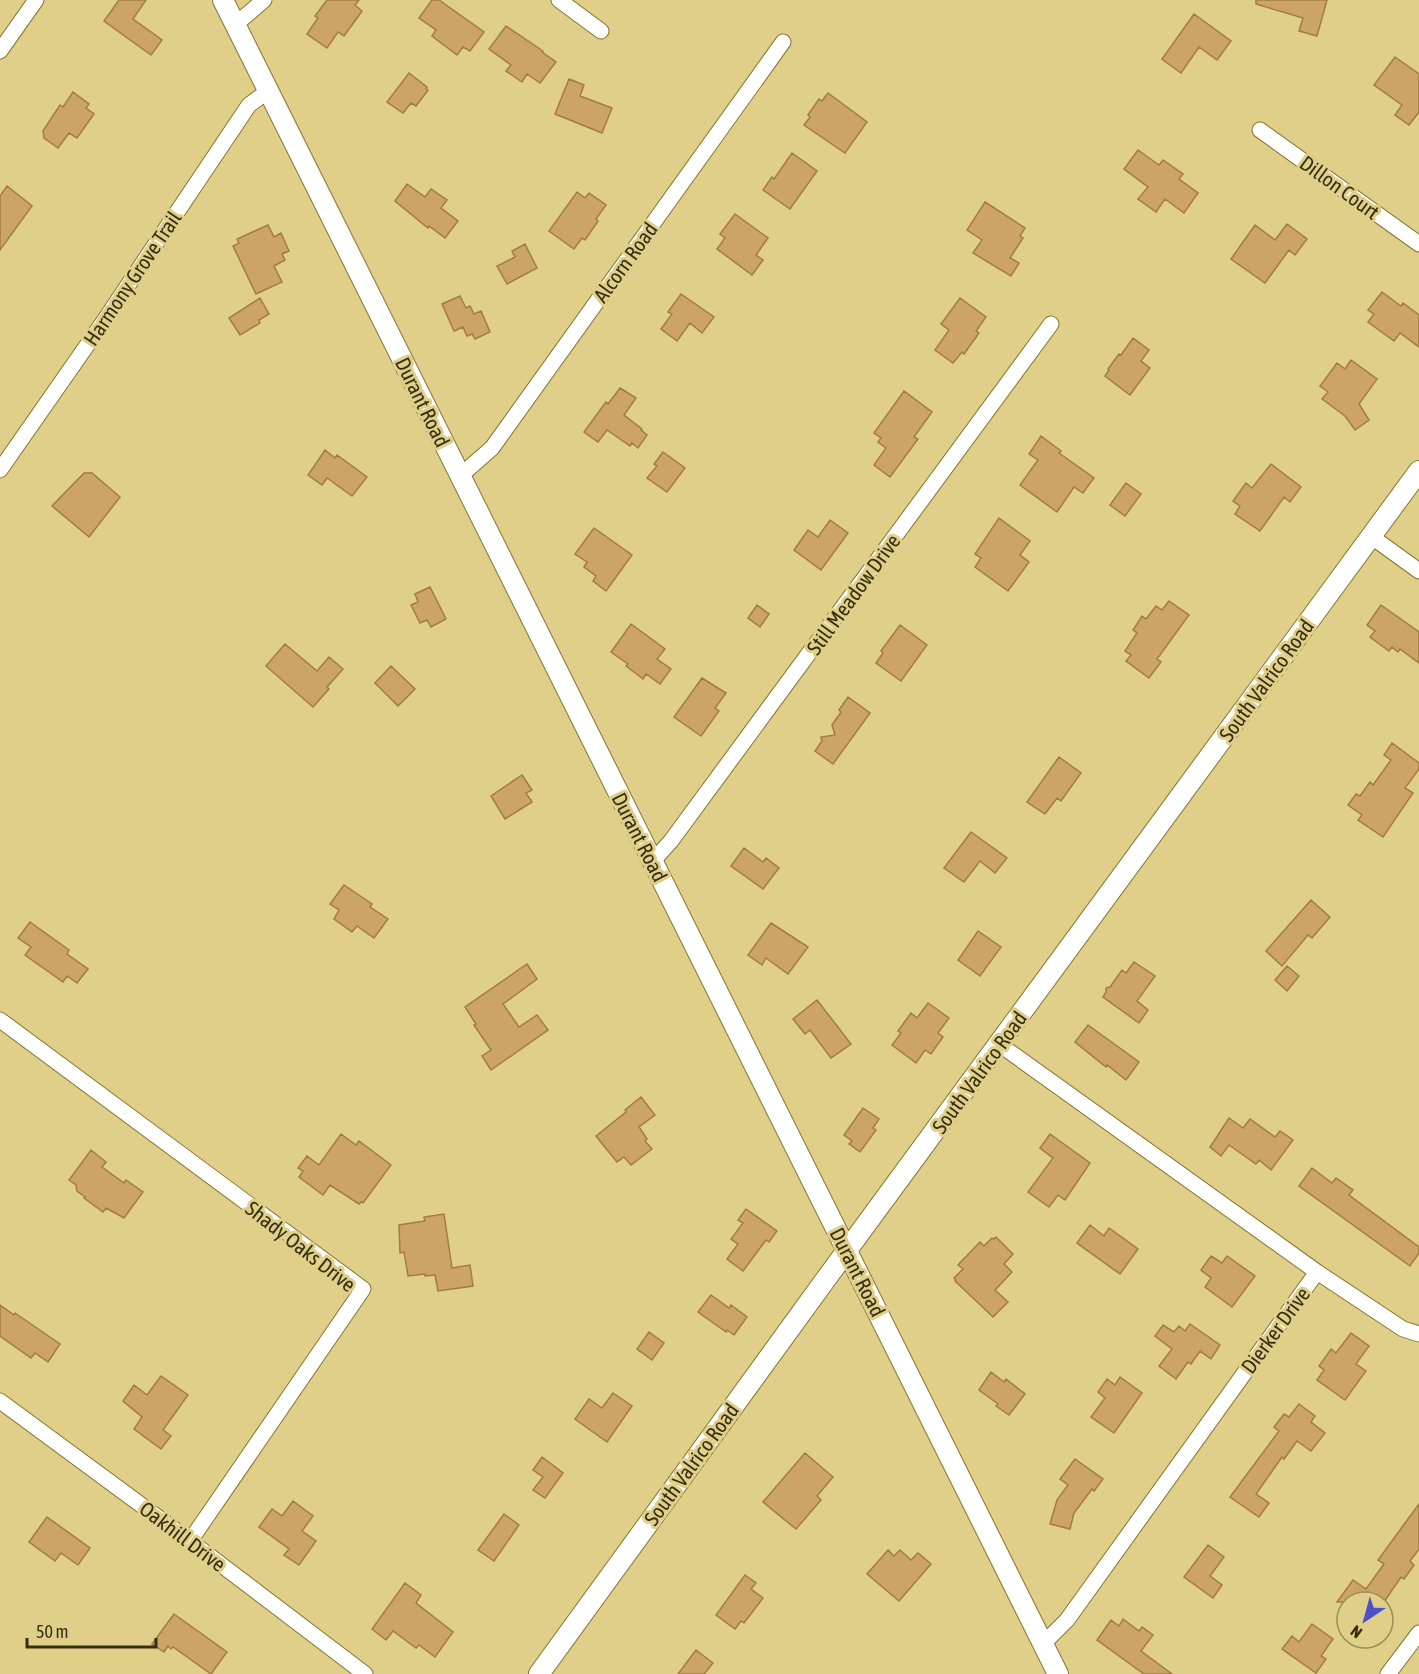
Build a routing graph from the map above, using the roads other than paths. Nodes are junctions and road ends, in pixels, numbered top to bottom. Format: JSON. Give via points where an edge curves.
{"nodes":[{"id":1,"x":36,"y":0,"type":"edge"},
{"id":2,"x":223,"y":0,"type":"edge"},
{"id":3,"x":264,"y":0,"type":"edge"},
{"id":4,"x":559,"y":0,"type":"edge"},
{"id":5,"x":235,"y":25,"type":"junction"},
{"id":6,"x":602,"y":31,"type":"dead end"},
{"id":7,"x":783,"y":42,"type":"dead end"},
{"id":8,"x":0,"y":51,"type":"edge"},
{"id":9,"x":268,"y":92,"type":"junction"},
{"id":10,"x":1260,"y":130,"type":"dead end"},
{"id":11,"x":1419,"y":244,"type":"edge"},
{"id":12,"x":1051,"y":324,"type":"dead end"},
{"id":13,"x":0,"y":470,"type":"edge"},
{"id":14,"x":1419,"y":471,"type":"edge"},
{"id":15,"x":459,"y":476,"type":"junction"},
{"id":16,"x":1372,"y":537,"type":"junction"},
{"id":17,"x":1419,"y":571,"type":"edge"},
{"id":18,"x":652,"y":862,"type":"junction"},
{"id":19,"x":0,"y":1020,"type":"edge"},
{"id":20,"x":999,"y":1044,"type":"junction"},
{"id":21,"x":847,"y":1251,"type":"junction"},
{"id":22,"x":1317,"y":1272,"type":"junction"},
{"id":23,"x":1419,"y":1334,"type":"edge"},
{"id":24,"x":0,"y":1401,"type":"edge"},
{"id":25,"x":190,"y":1541,"type":"junction"},
{"id":26,"x":1419,"y":1633,"type":"edge"},
{"id":27,"x":1043,"y":1644,"type":"junction"},
{"id":28,"x":365,"y":1674,"type":"edge"},
{"id":29,"x":539,"y":1674,"type":"edge"},
{"id":30,"x":1058,"y":1674,"type":"edge"},
{"id":31,"x":1388,"y":1674,"type":"edge"}],
"edges":[{"from":1,"to":8,"type":"street"},
{"from":2,"to":5,"type":"street","name":"Durant Road"},
{"from":3,"to":5,"type":"street"},
{"from":4,"to":6,"type":"street"},
{"from":5,"to":9,"type":"street","name":"Durant Road"},
{"from":7,"to":15,"type":"street","name":"Alcorn Road","via":[[492,448]]},
{"from":9,"to":13,"type":"street","name":"Harmony Grove Trail","via":[[249,105]]},
{"from":9,"to":15,"type":"street","name":"Durant Road"},
{"from":10,"to":11,"type":"street","name":"Dillon Court"},
{"from":12,"to":18,"type":"street","name":"Still Meadow Drive"},
{"from":14,"to":16,"type":"street","name":"South Valrico Road"},
{"from":15,"to":18,"type":"street","name":"Durant Road"},
{"from":16,"to":17,"type":"street"},
{"from":16,"to":20,"type":"street","name":"South Valrico Road"},
{"from":18,"to":21,"type":"street","name":"Durant Road"},
{"from":19,"to":25,"type":"street","name":"Shady Oaks Drive","via":[[363,1289]]},
{"from":20,"to":21,"type":"street","name":"South Valrico Road"},
{"from":20,"to":22,"type":"street","name":"Dierker Drive"},
{"from":21,"to":27,"type":"street","name":"Durant Road"},
{"from":21,"to":29,"type":"street","name":"South Valrico Road"},
{"from":22,"to":23,"type":"street","via":[[1403,1329]]},
{"from":22,"to":27,"type":"street","name":"Dierker Drive","via":[[1067,1620]]},
{"from":24,"to":25,"type":"street","name":"Oakhill Drive"},
{"from":25,"to":28,"type":"street","name":"Oakhill Drive"},
{"from":26,"to":31,"type":"street"},
{"from":27,"to":30,"type":"street","name":"Durant Road"}]}
